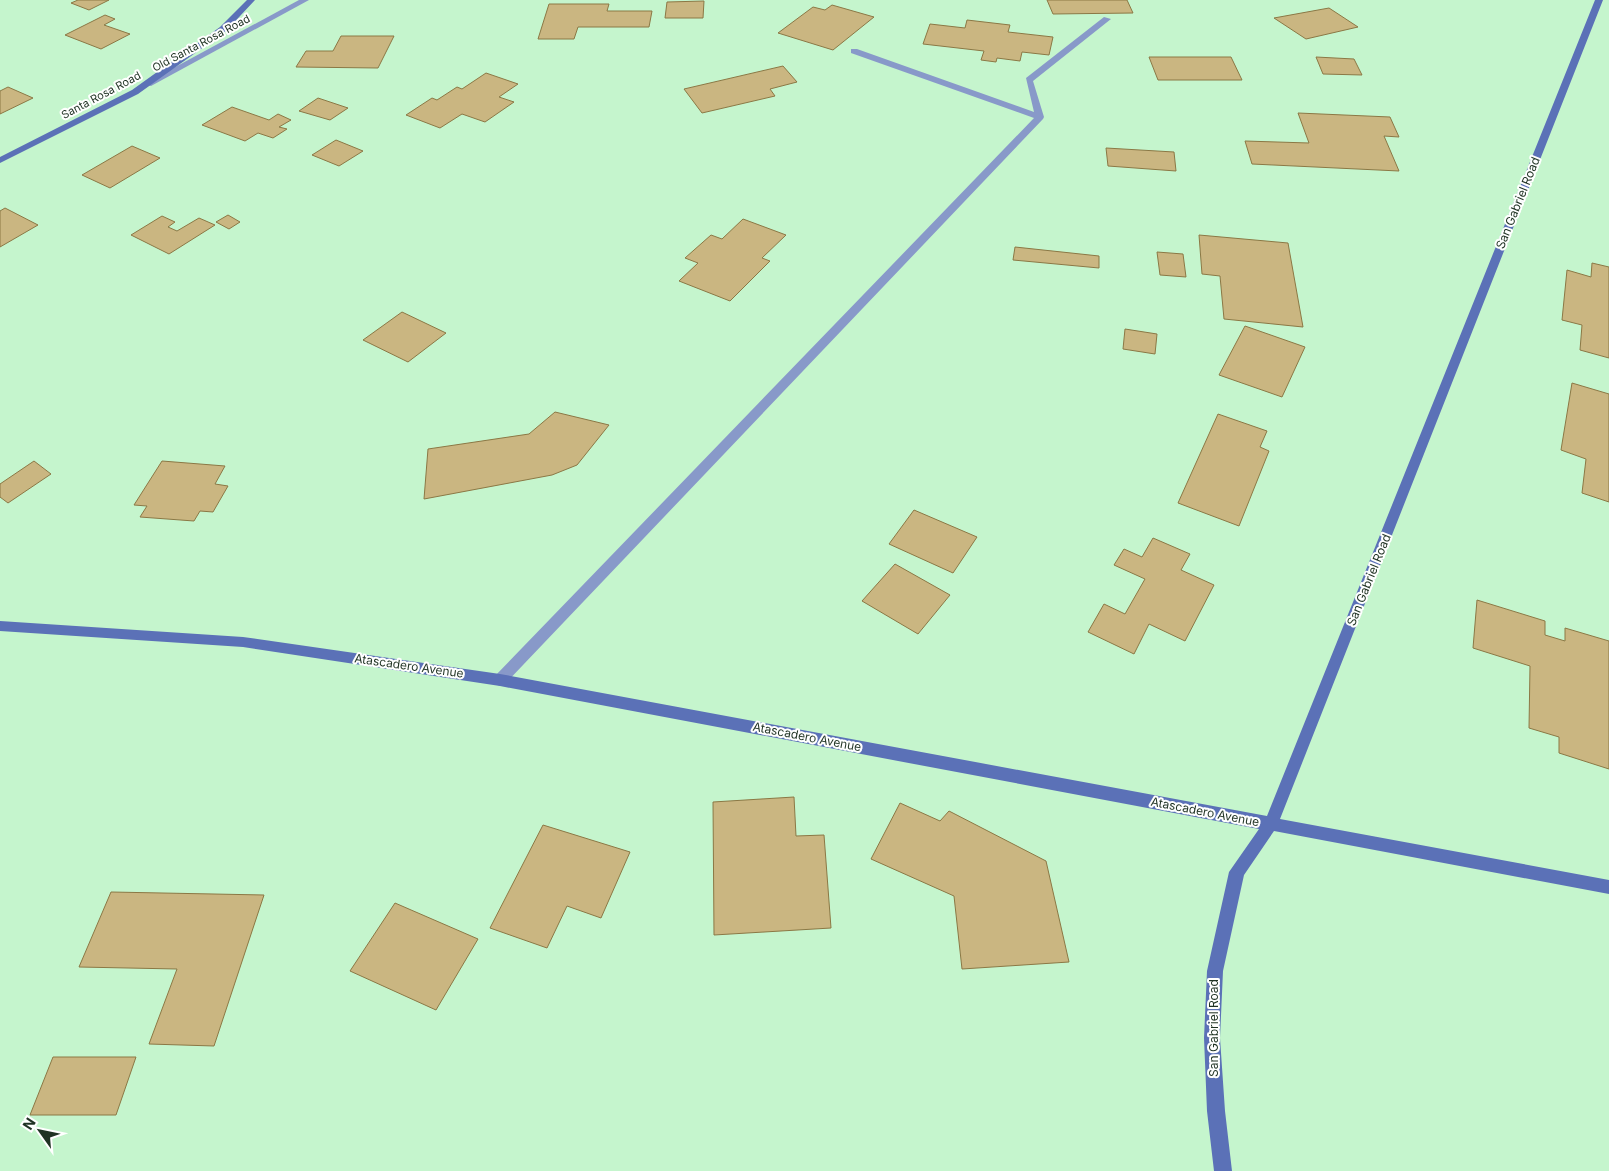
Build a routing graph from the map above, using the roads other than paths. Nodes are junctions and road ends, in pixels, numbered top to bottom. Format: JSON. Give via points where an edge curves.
{"nodes":[{"id":1,"x":251,"y":0,"type":"edge"},
{"id":2,"x":305,"y":0,"type":"edge"},
{"id":3,"x":1599,"y":0,"type":"edge"},
{"id":4,"x":1107,"y":19,"type":"dead end"},
{"id":5,"x":854,"y":51,"type":"dead end"},
{"id":6,"x":134,"y":92,"type":"junction"},
{"id":7,"x":1040,"y":116,"type":"junction"},
{"id":8,"x":0,"y":160,"type":"edge"},
{"id":9,"x":0,"y":626,"type":"edge"},
{"id":10,"x":500,"y":680,"type":"junction"},
{"id":11,"x":1271,"y":824,"type":"junction"},
{"id":12,"x":1609,"y":888,"type":"edge"},
{"id":13,"x":1223,"y":1171,"type":"edge"}],
"edges":[{"from":1,"to":6,"type":"street","name":"Santa Rosa Road","via":[[223,29]]},
{"from":2,"to":6,"type":"street","name":"Old Santa Rosa Road"},
{"from":3,"to":11,"type":"street","name":"San Gabriel Road"},
{"from":4,"to":7,"type":"street","via":[[1029,80]]},
{"from":5,"to":7,"type":"street"},
{"from":6,"to":8,"type":"street","name":"Santa Rosa Road"},
{"from":7,"to":10,"type":"street"},
{"from":9,"to":10,"type":"street","name":"Atascadero Avenue","via":[[243,642]]},
{"from":10,"to":11,"type":"street","name":"Atascadero Avenue"},
{"from":11,"to":12,"type":"street","name":"Atascadero Avenue"},
{"from":11,"to":13,"type":"street","name":"San Gabriel Road","via":[[1238,872],[1214,971],[1212,1038]]}]}
